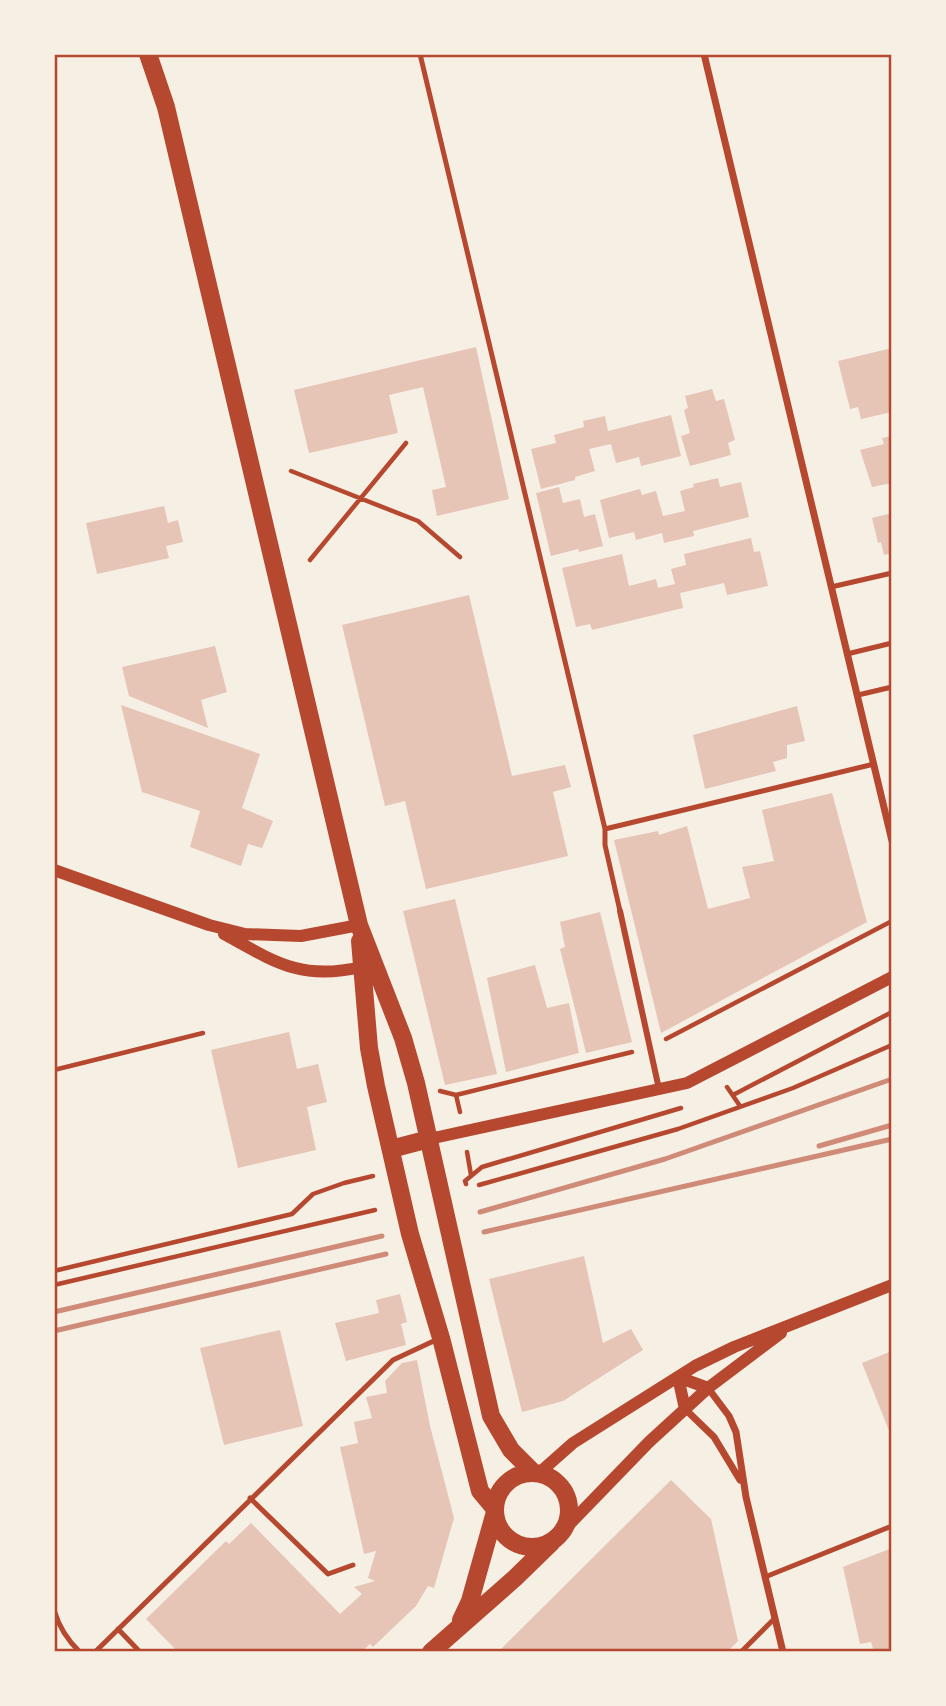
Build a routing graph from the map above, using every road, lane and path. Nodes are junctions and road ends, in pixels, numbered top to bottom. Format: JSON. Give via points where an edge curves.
{"nodes":[{"id":1,"x":148,"y":54,"type":"edge"},
{"id":2,"x":161,"y":54,"type":"edge"},
{"id":3,"x":420,"y":54,"type":"edge"},
{"id":4,"x":704,"y":54,"type":"edge"},
{"id":5,"x":166,"y":107,"type":"junction"},
{"id":6,"x":406,"y":443,"type":"dead end"},
{"id":7,"x":291,"y":471,"type":"dead end"},
{"id":8,"x":361,"y":499,"type":"junction"},
{"id":9,"x":460,"y":557,"type":"dead end"},
{"id":10,"x":310,"y":560,"type":"dead end"},
{"id":11,"x":892,"y":573,"type":"edge"},
{"id":12,"x":831,"y":587,"type":"junction"},
{"id":13,"x":892,"y":643,"type":"edge"},
{"id":14,"x":847,"y":654,"type":"junction"},
{"id":15,"x":892,"y":687,"type":"edge"},
{"id":16,"x":858,"y":695,"type":"junction"},
{"id":17,"x":874,"y":764,"type":"junction"},
{"id":18,"x":605,"y":829,"type":"junction"},
{"id":19,"x":892,"y":841,"type":"edge"},
{"id":20,"x":54,"y":870,"type":"edge"},
{"id":21,"x":620,"y":911,"type":"joint"},
{"id":22,"x":892,"y":921,"type":"edge"},
{"id":23,"x":359,"y":925,"type":"junction"},
{"id":24,"x":209,"y":926,"type":"junction"},
{"id":25,"x":366,"y":960,"type":"junction"},
{"id":26,"x":892,"y":977,"type":"edge"},
{"id":27,"x":892,"y":1012,"type":"edge"},
{"id":28,"x":203,"y":1033,"type":"dead end"},
{"id":29,"x":892,"y":1045,"type":"edge"},
{"id":30,"x":650,"y":1048,"type":"junction"},
{"id":31,"x":54,"y":1070,"type":"edge"},
{"id":32,"x":659,"y":1089,"type":"junction"},
{"id":33,"x":718,"y":1092,"type":"dead end"},
{"id":34,"x":733,"y":1095,"type":"junction"},
{"id":35,"x":419,"y":1096,"type":"junction"},
{"id":36,"x":686,"y":1106,"type":"dead end"},
{"id":37,"x":740,"y":1106,"type":"junction"},
{"id":38,"x":429,"y":1139,"type":"junction"},
{"id":39,"x":391,"y":1149,"type":"junction"},
{"id":40,"x":371,"y":1163,"type":"dead end"},
{"id":41,"x":374,"y":1176,"type":"junction"},
{"id":42,"x":479,"y":1185,"type":"dead end"},
{"id":43,"x":377,"y":1188,"type":"dead end"},
{"id":44,"x":467,"y":1193,"type":"dead end"},
{"id":45,"x":375,"y":1210,"type":"dead end"},
{"id":46,"x":54,"y":1271,"type":"edge"},
{"id":47,"x":54,"y":1285,"type":"edge"},
{"id":48,"x":892,"y":1285,"type":"edge"},
{"id":49,"x":795,"y":1323,"type":"junction"},
{"id":50,"x":441,"y":1338,"type":"junction"},
{"id":51,"x":678,"y":1377,"type":"junction"},
{"id":52,"x":708,"y":1388,"type":"junction"},
{"id":53,"x":685,"y":1409,"type":"junction"},
{"id":54,"x":536,"y":1473,"type":"junction"},
{"id":55,"x":746,"y":1497,"type":"junction"},
{"id":56,"x":250,"y":1498,"type":"junction"},
{"id":57,"x":495,"y":1511,"type":"junction"},
{"id":58,"x":892,"y":1526,"type":"edge"},
{"id":59,"x":557,"y":1536,"type":"junction"},
{"id":60,"x":353,"y":1565,"type":"dead end"},
{"id":61,"x":765,"y":1577,"type":"junction"},
{"id":62,"x":54,"y":1610,"type":"edge"},
{"id":63,"x":775,"y":1618,"type":"junction"},
{"id":64,"x":458,"y":1626,"type":"junction"},
{"id":65,"x":118,"y":1629,"type":"junction"},
{"id":66,"x":80,"y":1652,"type":"edge"},
{"id":67,"x":95,"y":1652,"type":"edge"},
{"id":68,"x":140,"y":1652,"type":"edge"},
{"id":69,"x":431,"y":1652,"type":"edge"},
{"id":70,"x":741,"y":1652,"type":"edge"},
{"id":71,"x":783,"y":1652,"type":"edge"}],
"edges":[{"from":1,"to":5,"type":"main road"},
{"from":2,"to":5,"type":"main road"},
{"from":3,"to":18,"type":"lane"},
{"from":4,"to":12,"type":"street"},
{"from":5,"to":23,"type":"main road"},
{"from":6,"to":8,"type":"path"},
{"from":7,"to":8,"type":"path"},
{"from":8,"to":9,"type":"path","via":[[418,521]]},
{"from":8,"to":10,"type":"path"},
{"from":11,"to":12,"type":"lane"},
{"from":12,"to":14,"type":"street"},
{"from":13,"to":14,"type":"lane"},
{"from":14,"to":16,"type":"street"},
{"from":15,"to":16,"type":"lane"},
{"from":16,"to":17,"type":"street"},
{"from":17,"to":18,"type":"lane"},
{"from":17,"to":19,"type":"street"},
{"from":18,"to":21,"type":"lane"},
{"from":20,"to":24,"type":"street"},
{"from":21,"to":30,"type":"street"},
{"from":22,"to":30,"type":"path"},
{"from":23,"to":24,"type":"street","via":[[301,936],[245,934]]},
{"from":23,"to":25,"type":"main road"},
{"from":24,"to":25,"type":"street","via":[[305,972],[327,973]]},
{"from":25,"to":35,"type":"main road","via":[[403,1038]]},
{"from":25,"to":39,"type":"main road","via":[[369,1048]]},
{"from":26,"to":32,"type":"street","via":[[705,1075]]},
{"from":27,"to":34,"type":"path"},
{"from":28,"to":31,"type":"path"},
{"from":29,"to":37,"type":"path"},
{"from":30,"to":32,"type":"street"},
{"from":30,"to":35,"type":"path","via":[[456,1095],[440,1091]]},
{"from":32,"to":38,"type":"street"},
{"from":33,"to":34,"type":"path","via":[[728,1087]]},
{"from":34,"to":37,"type":"path"},
{"from":35,"to":38,"type":"main road"},
{"from":36,"to":44,"type":"path","via":[[482,1167],[465,1181]]},
{"from":37,"to":42,"type":"path","via":[[678,1129]]},
{"from":38,"to":39,"type":"main road"},
{"from":38,"to":54,"type":"main road","via":[[491,1416],[511,1450]]},
{"from":39,"to":50,"type":"main road"},
{"from":40,"to":41,"type":"path"},
{"from":41,"to":43,"type":"path"},
{"from":41,"to":46,"type":"path","via":[[313,1194],[292,1214]]},
{"from":45,"to":47,"type":"path"},
{"from":48,"to":49,"type":"street"},
{"from":49,"to":51,"type":"street","via":[[734,1347]]},
{"from":49,"to":52,"type":"street"},
{"from":50,"to":56,"type":"lane","via":[[393,1360]]},
{"from":50,"to":57,"type":"main road","via":[[480,1490]]},
{"from":51,"to":52,"type":"street"},
{"from":51,"to":53,"type":"street"},
{"from":51,"to":54,"type":"street","via":[[573,1443]]},
{"from":52,"to":53,"type":"street"},
{"from":52,"to":55,"type":"street","via":[[736,1432]]},
{"from":53,"to":55,"type":"street","via":[[720,1446],[738,1473]]},
{"from":53,"to":59,"type":"street"},
{"from":54,"to":57,"type":"main road","via":[[507,1483],[500,1490]]},
{"from":54,"to":59,"type":"main road","via":[[555,1482],[567,1497],[568,1516]]},
{"from":55,"to":61,"type":"street"},
{"from":56,"to":60,"type":"lane","via":[[328,1574]]},
{"from":56,"to":65,"type":"lane"},
{"from":57,"to":59,"type":"main road","via":[[500,1529],[520,1545],[538,1546]]},
{"from":57,"to":64,"type":"main road","via":[[470,1601]]},
{"from":58,"to":61,"type":"lane"},
{"from":59,"to":64,"type":"main road"},
{"from":61,"to":63,"type":"street"},
{"from":62,"to":66,"type":"lane","via":[[70,1643]]},
{"from":63,"to":70,"type":"lane"},
{"from":63,"to":71,"type":"street"},
{"from":64,"to":69,"type":"main road"},
{"from":65,"to":67,"type":"lane"},
{"from":65,"to":68,"type":"lane"}]}
